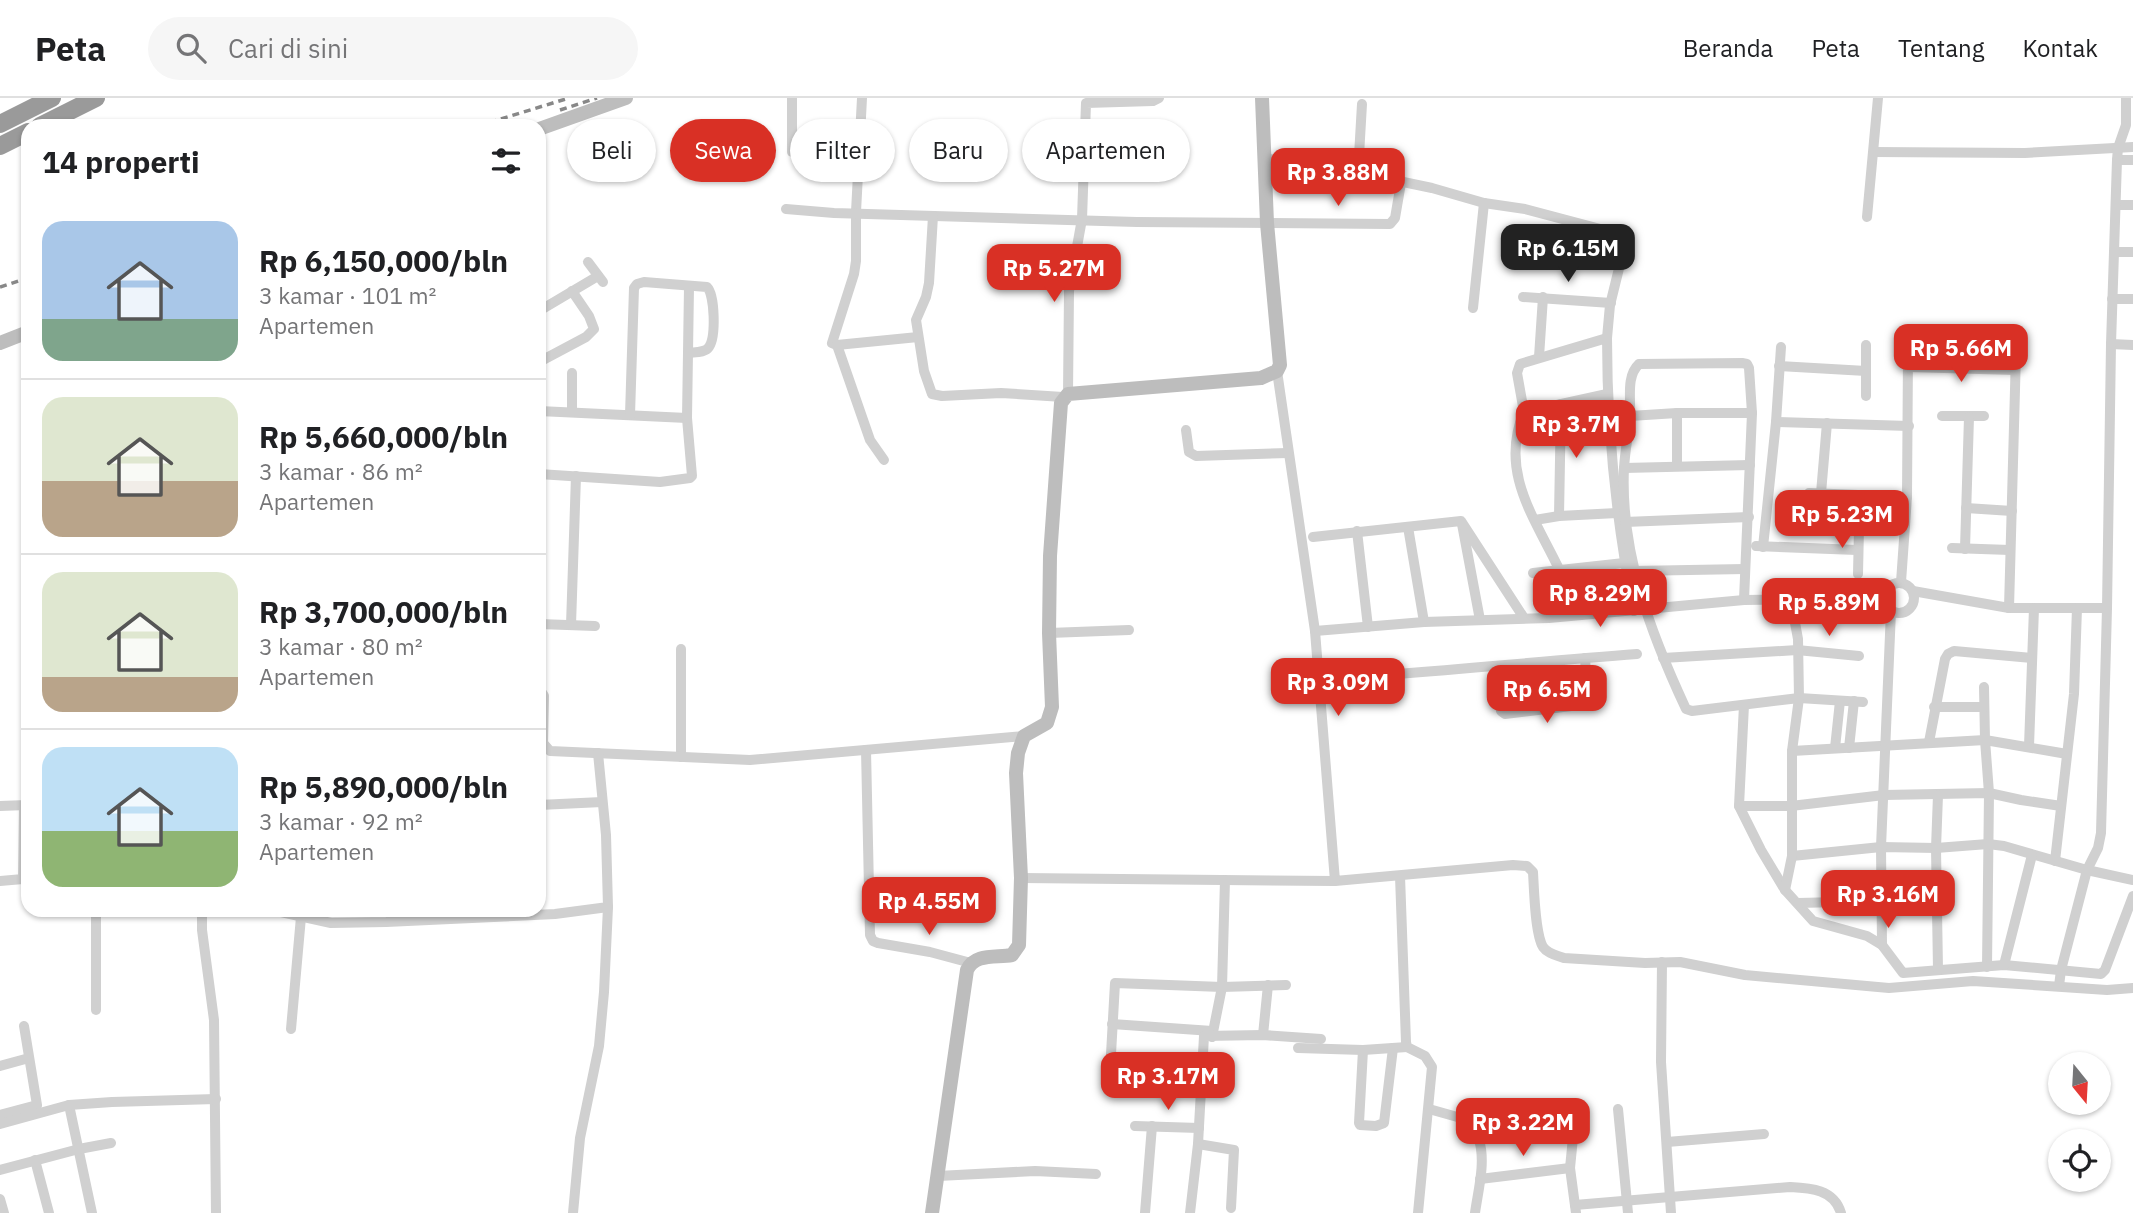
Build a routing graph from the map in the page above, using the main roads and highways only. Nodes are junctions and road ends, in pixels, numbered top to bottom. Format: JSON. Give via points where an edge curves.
{"nodes":[{"id":1,"x":52,"y":98,"type":"edge"},
{"id":2,"x":96,"y":98,"type":"edge"},
{"id":3,"x":54,"y":119,"type":"edge"},
{"id":4,"x":0,"y":124,"type":"edge"},
{"id":5,"x":21,"y":136,"type":"edge"},
{"id":6,"x":0,"y":146,"type":"edge"}],
"edges":[{"from":1,"to":4,"type":"highway"},
{"from":2,"to":3,"type":"highway"},
{"from":5,"to":6,"type":"highway"}]}
